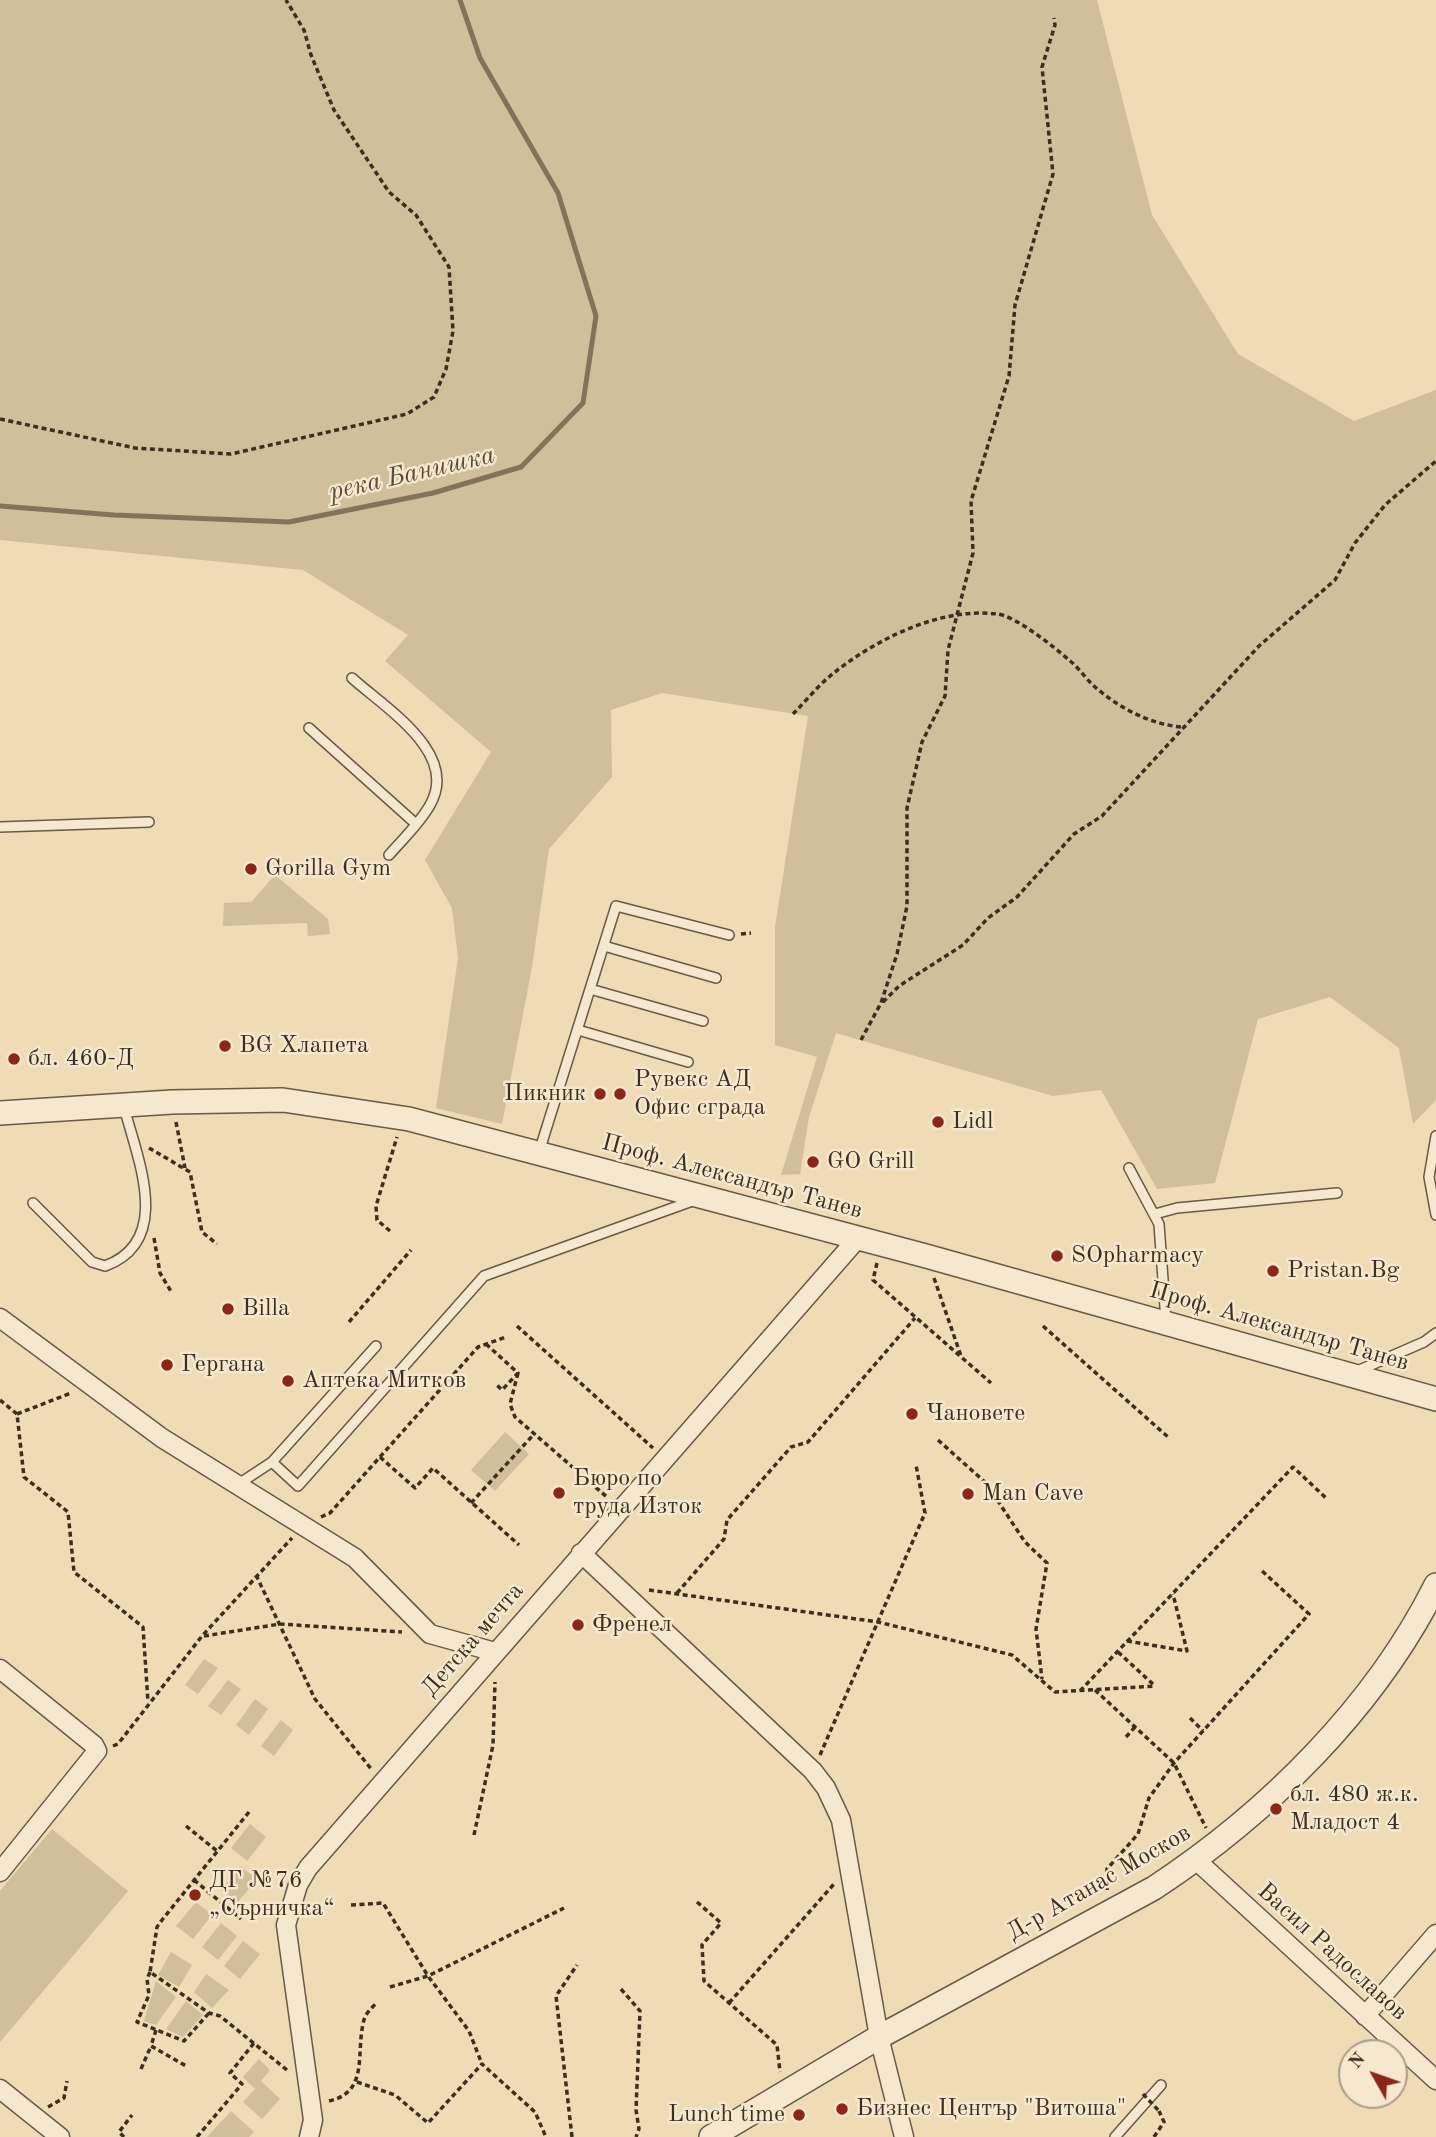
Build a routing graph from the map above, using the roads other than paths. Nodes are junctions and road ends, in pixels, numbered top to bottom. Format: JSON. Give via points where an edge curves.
{"nodes":[{"id":1,"x":352,"y":678,"type":"dead end"},
{"id":2,"x":309,"y":728,"type":"dead end"},
{"id":3,"x":149,"y":822,"type":"dead end"},
{"id":4,"x":416,"y":824,"type":"junction"},
{"id":5,"x":0,"y":827,"type":"edge"},
{"id":6,"x":389,"y":855,"type":"dead end"},
{"id":7,"x":729,"y":935,"type":"dead end"},
{"id":8,"x":604,"y":946,"type":"junction"},
{"id":9,"x":716,"y":978,"type":"dead end"},
{"id":10,"x":590,"y":989,"type":"junction"},
{"id":11,"x":703,"y":1021,"type":"dead end"},
{"id":12,"x":578,"y":1030,"type":"junction"},
{"id":13,"x":688,"y":1062,"type":"dead end"},
{"id":14,"x":124,"y":1105,"type":"junction"},
{"id":15,"x":0,"y":1113,"type":"edge"},
{"id":16,"x":1436,"y":1136,"type":"edge"},
{"id":17,"x":539,"y":1152,"type":"junction"},
{"id":18,"x":1129,"y":1168,"type":"dead end"},
{"id":19,"x":1337,"y":1193,"type":"dead end"},
{"id":20,"x":706,"y":1196,"type":"junction"},
{"id":21,"x":33,"y":1203,"type":"dead end"},
{"id":22,"x":1155,"y":1214,"type":"junction"},
{"id":23,"x":1436,"y":1215,"type":"edge"},
{"id":24,"x":858,"y":1238,"type":"junction"},
{"id":25,"x":0,"y":1318,"type":"edge"},
{"id":26,"x":1167,"y":1323,"type":"junction"},
{"id":27,"x":1436,"y":1333,"type":"edge"},
{"id":28,"x":376,"y":1346,"type":"dead end"},
{"id":29,"x":1347,"y":1375,"type":"junction"},
{"id":30,"x":1436,"y":1399,"type":"edge"},
{"id":31,"x":272,"y":1462,"type":"junction"},
{"id":32,"x":236,"y":1486,"type":"junction"},
{"id":33,"x":581,"y":1553,"type":"junction"},
{"id":34,"x":1436,"y":1585,"type":"edge"},
{"id":35,"x":495,"y":1651,"type":"junction"},
{"id":36,"x":0,"y":1669,"type":"edge"},
{"id":37,"x":1196,"y":1860,"type":"junction"},
{"id":38,"x":0,"y":1872,"type":"edge"},
{"id":39,"x":1436,"y":1934,"type":"edge"},
{"id":40,"x":1365,"y":2016,"type":"junction"},
{"id":41,"x":879,"y":2037,"type":"junction"},
{"id":42,"x":1436,"y":2080,"type":"edge"},
{"id":43,"x":1161,"y":2085,"type":"dead end"},
{"id":44,"x":0,"y":2089,"type":"edge"},
{"id":45,"x":313,"y":2135,"type":"edge"},
{"id":46,"x":60,"y":2137,"type":"edge"},
{"id":47,"x":711,"y":2137,"type":"edge"},
{"id":48,"x":904,"y":2137,"type":"edge"},
{"id":49,"x":1115,"y":2137,"type":"edge"}],
"edges":[{"from":1,"to":4,"type":"lane","via":[[424,743],[437,765],[434,796]]},
{"from":2,"to":4,"type":"lane"},
{"from":3,"to":5,"type":"lane"},
{"from":4,"to":6,"type":"lane"},
{"from":7,"to":8,"type":"lane","via":[[616,906]]},
{"from":8,"to":9,"type":"lane"},
{"from":8,"to":10,"type":"lane"},
{"from":10,"to":11,"type":"lane"},
{"from":10,"to":12,"type":"lane"},
{"from":12,"to":13,"type":"lane"},
{"from":12,"to":17,"type":"lane"},
{"from":14,"to":15,"type":"street","name":"Проф. Александър Танев"},
{"from":14,"to":17,"type":"street","name":"Проф. Александър Танев","via":[[283,1100],[405,1119]]},
{"from":14,"to":21,"type":"lane","via":[[148,1202],[135,1244],[105,1266],[92,1262]]},
{"from":16,"to":23,"type":"lane","via":[[1429,1177]]},
{"from":17,"to":20,"type":"street","name":"Проф. Александър Танев"},
{"from":18,"to":22,"type":"lane"},
{"from":19,"to":22,"type":"lane"},
{"from":20,"to":24,"type":"street","name":"Проф. Александър Танев"},
{"from":20,"to":31,"type":"lane","via":[[485,1276],[298,1486]]},
{"from":22,"to":26,"type":"lane","via":[[1165,1272]]},
{"from":24,"to":26,"type":"street","name":"Проф. Александър Танев"},
{"from":24,"to":33,"type":"street","name":"Детска мечта"},
{"from":25,"to":32,"type":"street","via":[[89,1386]]},
{"from":26,"to":29,"type":"street","name":"Проф. Александър Танев"},
{"from":27,"to":29,"type":"lane"},
{"from":28,"to":31,"type":"lane"},
{"from":29,"to":30,"type":"street","name":"Проф. Александър Танев"},
{"from":31,"to":32,"type":"lane"},
{"from":32,"to":35,"type":"street","via":[[355,1558],[430,1634]]},
{"from":33,"to":35,"type":"street","name":"Детска мечта"},
{"from":33,"to":41,"type":"street","via":[[826,1788],[841,1820],[851,1865]]},
{"from":34,"to":37,"type":"street","name":"Д-р Атанас Москов","via":[[1391,1660],[1346,1717],[1293,1777]]},
{"from":35,"to":45,"type":"street","name":"Детска мечта","via":[[308,1868],[291,1904],[286,1925]]},
{"from":36,"to":38,"type":"street","via":[[97,1751]]},
{"from":37,"to":40,"type":"street","name":"Васил Радославов"},
{"from":37,"to":41,"type":"street","name":"Д-р Атанас Москов"},
{"from":39,"to":40,"type":"street"},
{"from":40,"to":42,"type":"street","name":"Васил Радославов"},
{"from":41,"to":47,"type":"street","name":"Д-р Атанас Москов"},
{"from":41,"to":48,"type":"street"},
{"from":43,"to":49,"type":"lane"},
{"from":44,"to":46,"type":"street"}]}
